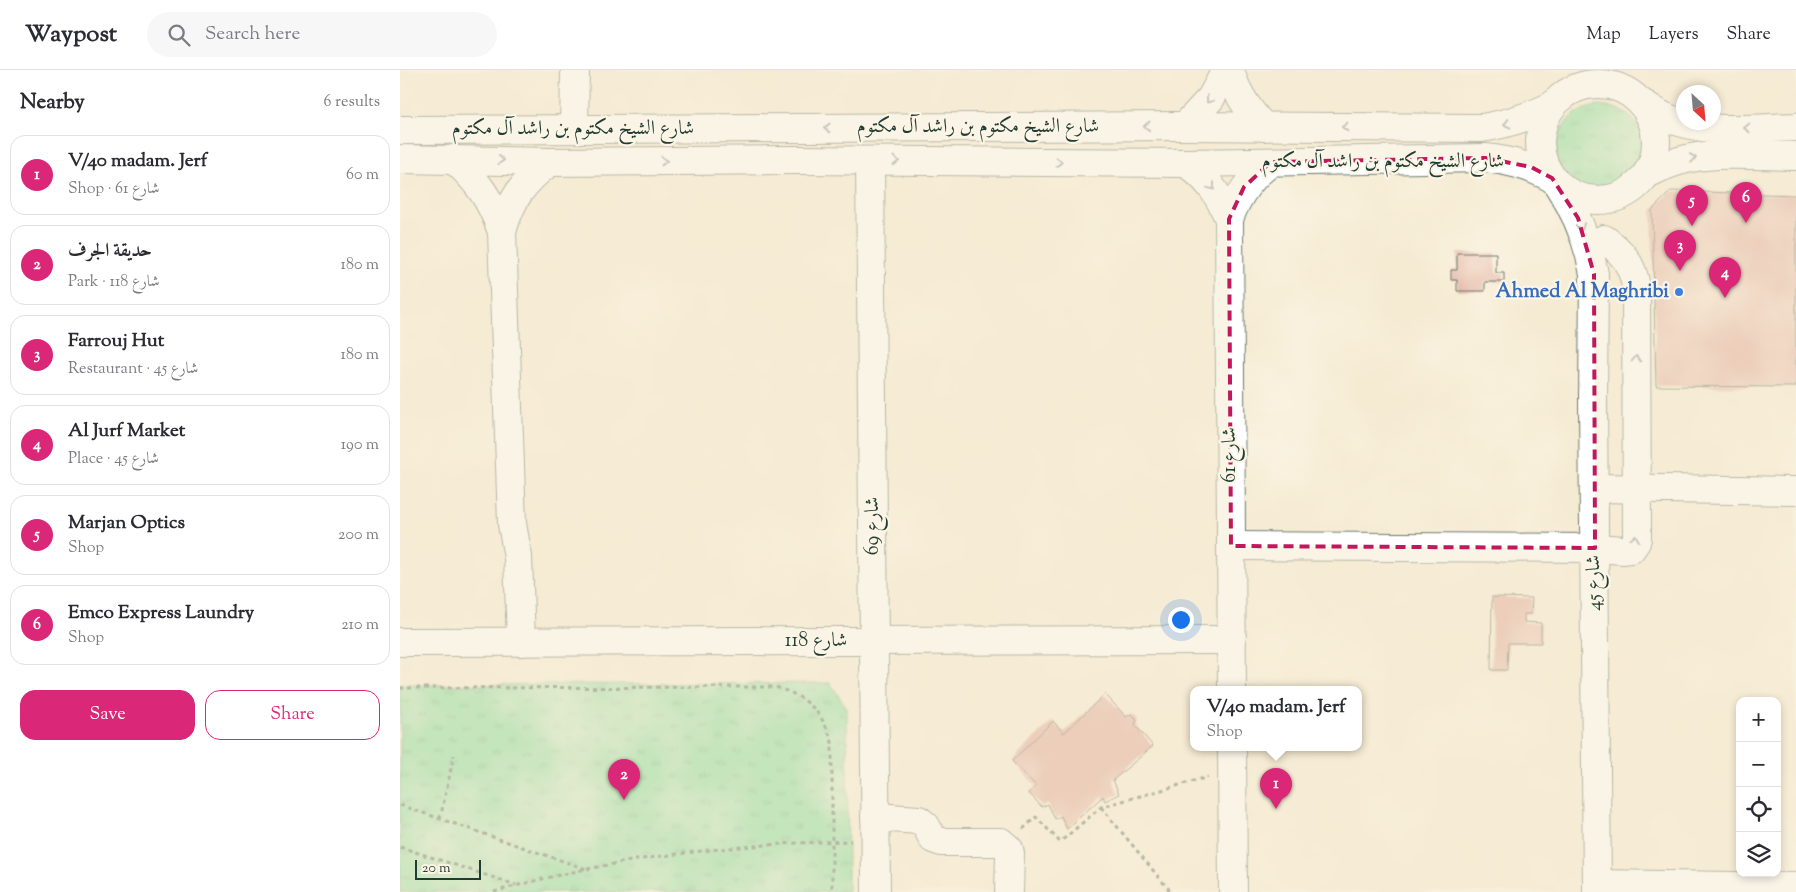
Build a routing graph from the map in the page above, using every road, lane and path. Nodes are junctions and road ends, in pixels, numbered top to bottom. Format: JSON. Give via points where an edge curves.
{"nodes":[{"id":1,"x":575,"y":70,"type":"edge"},
{"id":2,"x":1228,"y":70,"type":"edge"},
{"id":3,"x":1574,"y":70,"type":"edge"},
{"id":4,"x":1627,"y":87,"type":"edge"},
{"id":5,"x":1557,"y":101,"type":"junction"},
{"id":6,"x":1185,"y":126,"type":"junction"},
{"id":7,"x":1264,"y":127,"type":"junction"},
{"id":8,"x":1796,"y":127,"type":"edge"},
{"id":9,"x":574,"y":129,"type":"junction"},
{"id":10,"x":400,"y":130,"type":"edge"},
{"id":11,"x":1796,"y":156,"type":"edge"},
{"id":12,"x":400,"y":159,"type":"edge"},
{"id":13,"x":453,"y":159,"type":"junction"},
{"id":14,"x":870,"y":161,"type":"junction"},
{"id":15,"x":550,"y":162,"type":"junction"},
{"id":16,"x":1186,"y":162,"type":"junction"},
{"id":17,"x":1271,"y":162,"type":"junction"},
{"id":18,"x":1555,"y":181,"type":"junction"},
{"id":19,"x":1639,"y":182,"type":"junction"},
{"id":20,"x":1229,"y":219,"type":"junction"},
{"id":21,"x":502,"y":232,"type":"junction"},
{"id":22,"x":1604,"y":239,"type":"junction"},
{"id":23,"x":1594,"y":274,"type":"junction"},
{"id":24,"x":1593,"y":401,"type":"junction"},
{"id":25,"x":1636,"y":401,"type":"junction"},
{"id":26,"x":1594,"y":488,"type":"junction"},
{"id":27,"x":1636,"y":489,"type":"junction"},
{"id":28,"x":1796,"y":491,"type":"edge"},
{"id":29,"x":1231,"y":546,"type":"junction"},
{"id":30,"x":1595,"y":548,"type":"junction"},
{"id":31,"x":1232,"y":640,"type":"junction"},
{"id":32,"x":874,"y":641,"type":"junction"},
{"id":33,"x":400,"y":642,"type":"edge"},
{"id":34,"x":512,"y":642,"type":"junction"},
{"id":35,"x":1232,"y":686,"type":"edge"},
{"id":36,"x":400,"y":688,"type":"edge"},
{"id":37,"x":454,"y":755,"type":"dead end"},
{"id":38,"x":1232,"y":759,"type":"edge"},
{"id":39,"x":400,"y":805,"type":"edge"},
{"id":40,"x":1102,"y":807,"type":"junction"},
{"id":41,"x":440,"y":819,"type":"junction"},
{"id":42,"x":875,"y":828,"type":"junction"},
{"id":43,"x":832,"y":841,"type":"junction"},
{"id":44,"x":1006,"y":845,"type":"junction"},
{"id":45,"x":400,"y":847,"type":"edge"},
{"id":46,"x":586,"y":869,"type":"junction"},
{"id":47,"x":518,"y":885,"type":"junction"},
{"id":48,"x":1796,"y":887,"type":"edge"},
{"id":49,"x":1597,"y":888,"type":"edge"},
{"id":50,"x":494,"y":892,"type":"edge"},
{"id":51,"x":832,"y":892,"type":"edge"},
{"id":52,"x":876,"y":892,"type":"edge"},
{"id":53,"x":1009,"y":892,"type":"edge"},
{"id":54,"x":1171,"y":892,"type":"edge"},
{"id":55,"x":1233,"y":892,"type":"edge"}],
"edges":[{"from":1,"to":9,"type":"street"},
{"from":2,"to":6,"type":"street","one_way":true,"via":[[1211,98]]},
{"from":2,"to":7,"type":"street","via":[[1241,99]]},
{"from":3,"to":5,"type":"street"},
{"from":4,"to":5,"type":"street","via":[[1593,84],[1577,88]]},
{"from":8,"to":4,"type":"street","one_way":true,"via":[[1714,128],[1687,124],[1663,116]]},
{"from":4,"to":19,"type":"street","via":[[1650,114],[1655,129],[1654,160]]},
{"from":5,"to":7,"type":"street","name":"شارع الشيخ مكتوم بن راشد آل مكتوم","one_way":true,"via":[[1530,117],[1482,128]]},
{"from":5,"to":18,"type":"street","via":[[1544,119],[1540,134],[1544,165]]},
{"from":6,"to":7,"type":"street","name":"شارع الشيخ مكتوم بن راشد آل مكتوم"},
{"from":6,"to":9,"type":"street","name":"شارع الشيخ مكتوم بن راشد آل مكتوم","one_way":true},
{"from":9,"to":10,"type":"street","name":"شارع الشيخ مكتوم بن راشد آل مكتوم"},
{"from":19,"to":11,"type":"street","one_way":true,"via":[[1667,164],[1690,158]]},
{"from":12,"to":13,"type":"street","name":"شارع الشيخ مكتوم بن راشد آل مكتوم"},
{"from":13,"to":15,"type":"street","name":"شارع الشيخ مكتوم بن راشد آل مكتوم","one_way":true},
{"from":13,"to":21,"type":"street","via":[[484,191]]},
{"from":15,"to":14,"type":"street","name":"شارع الشيخ مكتوم بن راشد آل مكتوم","one_way":true},
{"from":14,"to":16,"type":"street","name":"شارع الشيخ مكتوم بن راشد آل مكتوم","one_way":true},
{"from":14,"to":32,"type":"street","name":"شارع 69"},
{"from":15,"to":21,"type":"street","via":[[532,175],[518,192]]},
{"from":16,"to":17,"type":"street","name":"شارع الشيخ مكتوم بن راشد آل مكتوم"},
{"from":16,"to":20,"type":"street","name":"شارع 61","one_way":true,"via":[[1213,187]]},
{"from":17,"to":18,"type":"street","name":"شارع الشيخ مكتوم بن راشد آل مكتوم","via":[[1486,158],[1530,167]]},
{"from":17,"to":20,"type":"street","name":"شارع 61","via":[[1244,187]]},
{"from":18,"to":19,"type":"street","via":[[1571,194],[1601,200],[1617,197]]},
{"from":18,"to":23,"type":"street","name":"شارع 45","one_way":true,"via":[[1578,218]]},
{"from":19,"to":22,"type":"street","name":"شارع 45","via":[[1616,214]]},
{"from":20,"to":29,"type":"street","name":"شارع 61"},
{"from":21,"to":34,"type":"street","via":[[512,524],[518,557]]},
{"from":22,"to":23,"type":"street","name":"شارع 45"},
{"from":25,"to":22,"type":"street","one_way":true,"via":[[1636,286],[1632,268],[1622,252]]},
{"from":23,"to":24,"type":"street","name":"شارع 45"},
{"from":24,"to":25,"type":"street"},
{"from":24,"to":26,"type":"street","name":"شارع 45"},
{"from":25,"to":27,"type":"street"},
{"from":26,"to":27,"type":"street"},
{"from":26,"to":30,"type":"street","name":"شارع 45"},
{"from":27,"to":28,"type":"street"},
{"from":30,"to":27,"type":"street","one_way":true,"via":[[1628,550],[1634,546]]},
{"from":29,"to":30,"type":"street"},
{"from":29,"to":31,"type":"street","name":"شارع 61"},
{"from":30,"to":49,"type":"street","name":"شارع 45"},
{"from":31,"to":32,"type":"street","name":"شارع 118"},
{"from":31,"to":35,"type":"street","name":"شارع 61"},
{"from":32,"to":34,"type":"street","name":"شارع 118"},
{"from":32,"to":42,"type":"street","name":"شارع 69"},
{"from":33,"to":34,"type":"street","name":"شارع 118"},
{"from":36,"to":43,"type":"path","via":[[775,688],[788,691],[812,706],[824,722],[832,742]]},
{"from":37,"to":41,"type":"path"},
{"from":38,"to":40,"type":"path"},
{"from":38,"to":55,"type":"street"},
{"from":39,"to":41,"type":"path"},
{"from":40,"to":44,"type":"path","via":[[1060,842],[1036,817]]},
{"from":40,"to":54,"type":"path"},
{"from":41,"to":46,"type":"path"},
{"from":42,"to":43,"type":"path"},
{"from":42,"to":44,"type":"street","via":[[918,820],[937,841],[996,841]]},
{"from":42,"to":52,"type":"street","name":"شارع 69"},
{"from":43,"to":46,"type":"path","via":[[726,847]]},
{"from":43,"to":51,"type":"path"},
{"from":44,"to":53,"type":"street","via":[[1010,854]]},
{"from":45,"to":47,"type":"path"},
{"from":46,"to":47,"type":"path"},
{"from":47,"to":50,"type":"path"},
{"from":48,"to":49,"type":"street"}]}
